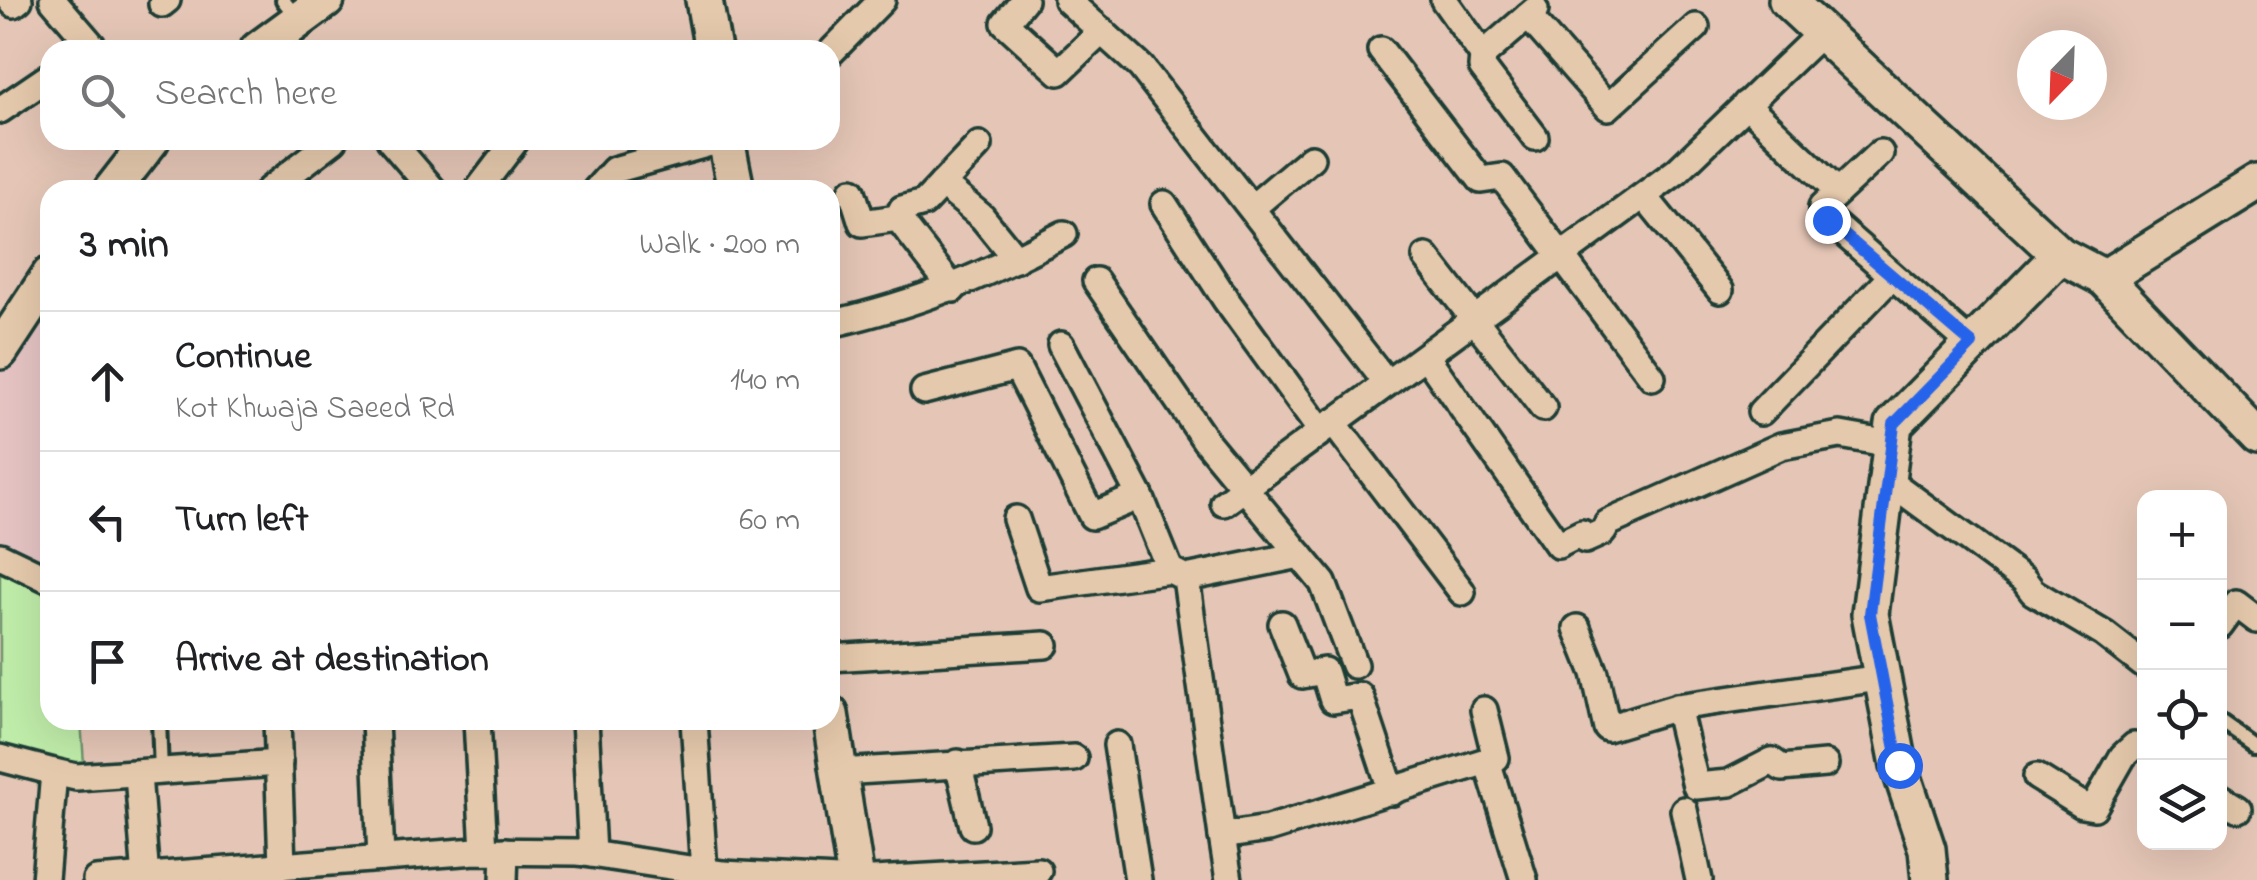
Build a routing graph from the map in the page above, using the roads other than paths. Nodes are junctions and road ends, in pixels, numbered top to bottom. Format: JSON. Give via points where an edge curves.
{"nodes":[{"id":1,"x":10,"y":0,"type":"edge"},
{"id":2,"x":19,"y":0,"type":"edge"},
{"id":3,"x":53,"y":0,"type":"edge"},
{"id":4,"x":704,"y":0,"type":"edge"},
{"id":5,"x":882,"y":0,"type":"edge"},
{"id":6,"x":1024,"y":0,"type":"edge"},
{"id":7,"x":1067,"y":0,"type":"edge"},
{"id":8,"x":1444,"y":0,"type":"edge"},
{"id":9,"x":1788,"y":0,"type":"edge"},
{"id":10,"x":302,"y":7,"type":"edge"},
{"id":11,"x":1533,"y":7,"type":"edge"},
{"id":12,"x":1696,"y":27,"type":"dead end"},
{"id":13,"x":1102,"y":32,"type":"junction"},
{"id":14,"x":1822,"y":32,"type":"junction"},
{"id":15,"x":85,"y":40,"type":"edge"},
{"id":16,"x":268,"y":40,"type":"edge"},
{"id":17,"x":711,"y":40,"type":"edge"},
{"id":18,"x":840,"y":43,"type":"edge"},
{"id":19,"x":1381,"y":50,"type":"dead end"},
{"id":20,"x":1484,"y":55,"type":"junction"},
{"id":21,"x":40,"y":83,"type":"edge"},
{"id":22,"x":1746,"y":104,"type":"junction"},
{"id":23,"x":0,"y":110,"type":"edge"},
{"id":24,"x":1535,"y":137,"type":"dead end"},
{"id":25,"x":980,"y":145,"type":"dead end"},
{"id":26,"x":143,"y":150,"type":"edge"},
{"id":27,"x":326,"y":150,"type":"edge"},
{"id":28,"x":399,"y":150,"type":"edge"},
{"id":29,"x":508,"y":150,"type":"edge"},
{"id":30,"x":687,"y":150,"type":"edge"},
{"id":31,"x":726,"y":150,"type":"edge"},
{"id":32,"x":1880,"y":153,"type":"dead end"},
{"id":33,"x":1312,"y":158,"type":"dead end"},
{"id":34,"x":120,"y":180,"type":"edge"},
{"id":35,"x":301,"y":180,"type":"edge"},
{"id":36,"x":424,"y":180,"type":"edge"},
{"id":37,"x":486,"y":180,"type":"edge"},
{"id":38,"x":605,"y":180,"type":"edge"},
{"id":39,"x":733,"y":180,"type":"edge"},
{"id":40,"x":2257,"y":183,"type":"edge"},
{"id":41,"x":942,"y":184,"type":"junction"},
{"id":42,"x":852,"y":192,"type":"dead end"},
{"id":43,"x":1838,"y":192,"type":"junction"},
{"id":44,"x":1644,"y":196,"type":"junction"},
{"id":45,"x":1164,"y":204,"type":"dead end"},
{"id":46,"x":1253,"y":207,"type":"junction"},
{"id":47,"x":898,"y":218,"type":"junction"},
{"id":48,"x":1064,"y":234,"type":"dead end"},
{"id":49,"x":2060,"y":255,"type":"junction"},
{"id":50,"x":1426,"y":256,"type":"dead end"},
{"id":51,"x":1016,"y":259,"type":"junction"},
{"id":52,"x":1562,"y":259,"type":"junction"},
{"id":53,"x":1892,"y":276,"type":"junction"},
{"id":54,"x":2104,"y":278,"type":"junction"},
{"id":55,"x":1096,"y":281,"type":"dead end"},
{"id":56,"x":953,"y":289,"type":"junction"},
{"id":57,"x":40,"y":290,"type":"edge"},
{"id":58,"x":1720,"y":290,"type":"dead end"},
{"id":59,"x":840,"y":322,"type":"edge"},
{"id":60,"x":1473,"y":322,"type":"junction"},
{"id":61,"x":1972,"y":344,"type":"junction"},
{"id":62,"x":1062,"y":345,"type":"dead end"},
{"id":63,"x":0,"y":350,"type":"edge"},
{"id":64,"x":1426,"y":356,"type":"junction"},
{"id":65,"x":1652,"y":377,"type":"dead end"},
{"id":66,"x":1387,"y":384,"type":"junction"},
{"id":67,"x":924,"y":392,"type":"dead end"},
{"id":68,"x":1543,"y":408,"type":"dead end"},
{"id":69,"x":1761,"y":412,"type":"dead end"},
{"id":70,"x":1327,"y":427,"type":"junction"},
{"id":71,"x":2257,"y":437,"type":"edge"},
{"id":72,"x":1888,"y":461,"type":"junction"},
{"id":73,"x":1246,"y":486,"type":"junction"},
{"id":74,"x":1140,"y":496,"type":"junction"},
{"id":75,"x":1224,"y":503,"type":"dead end"},
{"id":76,"x":1016,"y":519,"type":"dead end"},
{"id":77,"x":1300,"y":555,"type":"junction"},
{"id":78,"x":0,"y":556,"type":"edge"},
{"id":79,"x":1178,"y":574,"type":"junction"},
{"id":80,"x":40,"y":575,"type":"edge"},
{"id":81,"x":1462,"y":592,"type":"dead end"},
{"id":82,"x":2227,"y":615,"type":"edge"},
{"id":83,"x":2257,"y":619,"type":"edge"},
{"id":84,"x":1282,"y":624,"type":"dead end"},
{"id":85,"x":1577,"y":628,"type":"dead end"},
{"id":86,"x":1045,"y":645,"type":"dead end"},
{"id":87,"x":840,"y":657,"type":"edge"},
{"id":88,"x":2137,"y":660,"type":"edge"},
{"id":89,"x":1354,"y":665,"type":"dead end"},
{"id":90,"x":1880,"y":678,"type":"junction"},
{"id":91,"x":1677,"y":707,"type":"junction"},
{"id":92,"x":1484,"y":710,"type":"dead end"},
{"id":93,"x":2227,"y":726,"type":"edge"},
{"id":94,"x":157,"y":730,"type":"edge"},
{"id":95,"x":277,"y":730,"type":"edge"},
{"id":96,"x":376,"y":730,"type":"edge"},
{"id":97,"x":479,"y":730,"type":"edge"},
{"id":98,"x":586,"y":730,"type":"edge"},
{"id":99,"x":695,"y":730,"type":"edge"},
{"id":100,"x":832,"y":730,"type":"edge"},
{"id":101,"x":1117,"y":745,"type":"dead end"},
{"id":102,"x":2254,"y":745,"type":"dead end"},
{"id":103,"x":2137,"y":747,"type":"edge"},
{"id":104,"x":0,"y":758,"type":"edge"},
{"id":105,"x":1074,"y":758,"type":"dead end"},
{"id":106,"x":1486,"y":761,"type":"junction"},
{"id":107,"x":279,"y":762,"type":"junction"},
{"id":108,"x":958,"y":763,"type":"junction"},
{"id":109,"x":1826,"y":764,"type":"dead end"},
{"id":110,"x":54,"y":772,"type":"junction"},
{"id":111,"x":838,"y":772,"type":"junction"},
{"id":112,"x":149,"y":773,"type":"junction"},
{"id":113,"x":2037,"y":777,"type":"dead end"},
{"id":114,"x":1392,"y":792,"type":"junction"},
{"id":115,"x":1684,"y":810,"type":"dead end"},
{"id":116,"x":974,"y":826,"type":"dead end"},
{"id":117,"x":1222,"y":836,"type":"junction"},
{"id":118,"x":494,"y":851,"type":"junction"},
{"id":119,"x":381,"y":858,"type":"junction"},
{"id":120,"x":603,"y":864,"type":"edge"},
{"id":121,"x":282,"y":866,"type":"junction"},
{"id":122,"x":1038,"y":871,"type":"dead end"},
{"id":123,"x":319,"y":872,"type":"edge"},
{"id":124,"x":717,"y":875,"type":"edge"},
{"id":125,"x":146,"y":878,"type":"edge"},
{"id":126,"x":45,"y":880,"type":"edge"},
{"id":127,"x":96,"y":880,"type":"edge"},
{"id":128,"x":504,"y":880,"type":"edge"},
{"id":129,"x":838,"y":880,"type":"edge"},
{"id":130,"x":856,"y":880,"type":"edge"},
{"id":131,"x":873,"y":880,"type":"edge"},
{"id":132,"x":1138,"y":880,"type":"edge"},
{"id":133,"x":1230,"y":880,"type":"edge"},
{"id":134,"x":1524,"y":880,"type":"edge"},
{"id":135,"x":1699,"y":880,"type":"edge"},
{"id":136,"x":1930,"y":880,"type":"edge"}],
"edges":[{"from":1,"to":2,"type":"street"},
{"from":3,"to":15,"type":"street"},
{"from":4,"to":17,"type":"street"},
{"from":5,"to":18,"type":"street"},
{"from":6,"to":13,"type":"street","via":[[1006,22],[1059,72]]},
{"from":7,"to":13,"type":"street"},
{"from":8,"to":20,"type":"street"},
{"from":9,"to":14,"type":"street"},
{"from":10,"to":16,"type":"street"},
{"from":11,"to":12,"type":"street","via":[[1608,107]]},
{"from":11,"to":20,"type":"street"},
{"from":13,"to":46,"type":"street","via":[[1141,67]]},
{"from":14,"to":22,"type":"street"},
{"from":14,"to":49,"type":"street"},
{"from":19,"to":52,"type":"street","via":[[1481,180],[1502,177]]},
{"from":20,"to":24,"type":"street","via":[[1482,68]]},
{"from":21,"to":23,"type":"street"},
{"from":22,"to":43,"type":"street"},
{"from":22,"to":44,"type":"street"},
{"from":25,"to":41,"type":"street"},
{"from":26,"to":34,"type":"street"},
{"from":27,"to":35,"type":"street"},
{"from":28,"to":36,"type":"street"},
{"from":29,"to":37,"type":"street"},
{"from":30,"to":38,"type":"street","via":[[614,170]]},
{"from":31,"to":39,"type":"street"},
{"from":32,"to":43,"type":"street"},
{"from":33,"to":46,"type":"street"},
{"from":40,"to":54,"type":"street"},
{"from":41,"to":47,"type":"street","via":[[924,203],[902,208]]},
{"from":41,"to":51,"type":"street","via":[[982,216]]},
{"from":42,"to":47,"type":"street","via":[[862,223]]},
{"from":43,"to":53,"type":"street","via":[[1822,214]]},
{"from":44,"to":52,"type":"street"},
{"from":44,"to":58,"type":"street"},
{"from":45,"to":70,"type":"street"},
{"from":46,"to":66,"type":"street"},
{"from":47,"to":56,"type":"street"},
{"from":48,"to":51,"type":"street"},
{"from":49,"to":54,"type":"street"},
{"from":49,"to":61,"type":"street"},
{"from":50,"to":60,"type":"street"},
{"from":51,"to":56,"type":"street"},
{"from":52,"to":60,"type":"street"},
{"from":52,"to":65,"type":"street"},
{"from":53,"to":61,"type":"street"},
{"from":53,"to":69,"type":"street"},
{"from":54,"to":71,"type":"street"},
{"from":55,"to":73,"type":"street","via":[[1205,440]]},
{"from":56,"to":59,"type":"street"},
{"from":57,"to":63,"type":"street"},
{"from":60,"to":64,"type":"street"},
{"from":60,"to":68,"type":"street"},
{"from":61,"to":72,"type":"street","via":[[1894,424]]},
{"from":62,"to":74,"type":"street"},
{"from":64,"to":66,"type":"street"},
{"from":64,"to":72,"type":"street","via":[[1558,544],[1582,533],[1585,540],[1608,523],[1781,446],[1840,435]]},
{"from":66,"to":70,"type":"street"},
{"from":67,"to":74,"type":"street","via":[[1017,367],[1092,516]]},
{"from":70,"to":73,"type":"street"},
{"from":70,"to":81,"type":"street"},
{"from":72,"to":88,"type":"street","via":[[2033,592]]},
{"from":72,"to":90,"type":"street","via":[[1870,614]]},
{"from":73,"to":75,"type":"street"},
{"from":73,"to":77,"type":"street"},
{"from":74,"to":79,"type":"street"},
{"from":76,"to":79,"type":"street","via":[[1039,588]]},
{"from":77,"to":79,"type":"street"},
{"from":77,"to":89,"type":"street","via":[[1323,583]]},
{"from":78,"to":80,"type":"street"},
{"from":79,"to":117,"type":"street"},
{"from":82,"to":83,"type":"street","via":[[2236,603]]},
{"from":84,"to":114,"type":"street","via":[[1302,675],[1324,670],[1333,700],[1360,696]]},
{"from":85,"to":91,"type":"street","via":[[1596,672],[1608,728]]},
{"from":86,"to":87,"type":"street"},
{"from":90,"to":91,"type":"street"},
{"from":90,"to":136,"type":"street"},
{"from":91,"to":109,"type":"street","via":[[1696,786],[1729,783],[1772,760],[1782,768]]},
{"from":92,"to":106,"type":"street","via":[[1496,758]]},
{"from":93,"to":102,"type":"lane"},
{"from":94,"to":112,"type":"lane"},
{"from":95,"to":107,"type":"street"},
{"from":96,"to":119,"type":"street"},
{"from":97,"to":118,"type":"street"},
{"from":98,"to":120,"type":"street"},
{"from":99,"to":124,"type":"street"},
{"from":100,"to":111,"type":"street"},
{"from":101,"to":132,"type":"street"},
{"from":103,"to":113,"type":"street","via":[[2123,756],[2094,807]]},
{"from":104,"to":110,"type":"street"},
{"from":105,"to":108,"type":"street"},
{"from":106,"to":114,"type":"street"},
{"from":106,"to":134,"type":"street"},
{"from":107,"to":112,"type":"street"},
{"from":107,"to":121,"type":"street"},
{"from":108,"to":111,"type":"street"},
{"from":108,"to":116,"type":"street"},
{"from":110,"to":112,"type":"street"},
{"from":110,"to":126,"type":"street"},
{"from":111,"to":130,"type":"street"},
{"from":112,"to":125,"type":"street"},
{"from":114,"to":117,"type":"street"},
{"from":115,"to":135,"type":"street"},
{"from":117,"to":133,"type":"street"},
{"from":118,"to":119,"type":"street"},
{"from":118,"to":120,"type":"street"},
{"from":118,"to":128,"type":"street"},
{"from":119,"to":123,"type":"street"},
{"from":120,"to":124,"type":"street"},
{"from":121,"to":123,"type":"street"},
{"from":121,"to":125,"type":"street"},
{"from":122,"to":131,"type":"street"},
{"from":124,"to":129,"type":"street"},
{"from":125,"to":127,"type":"street"}]}
